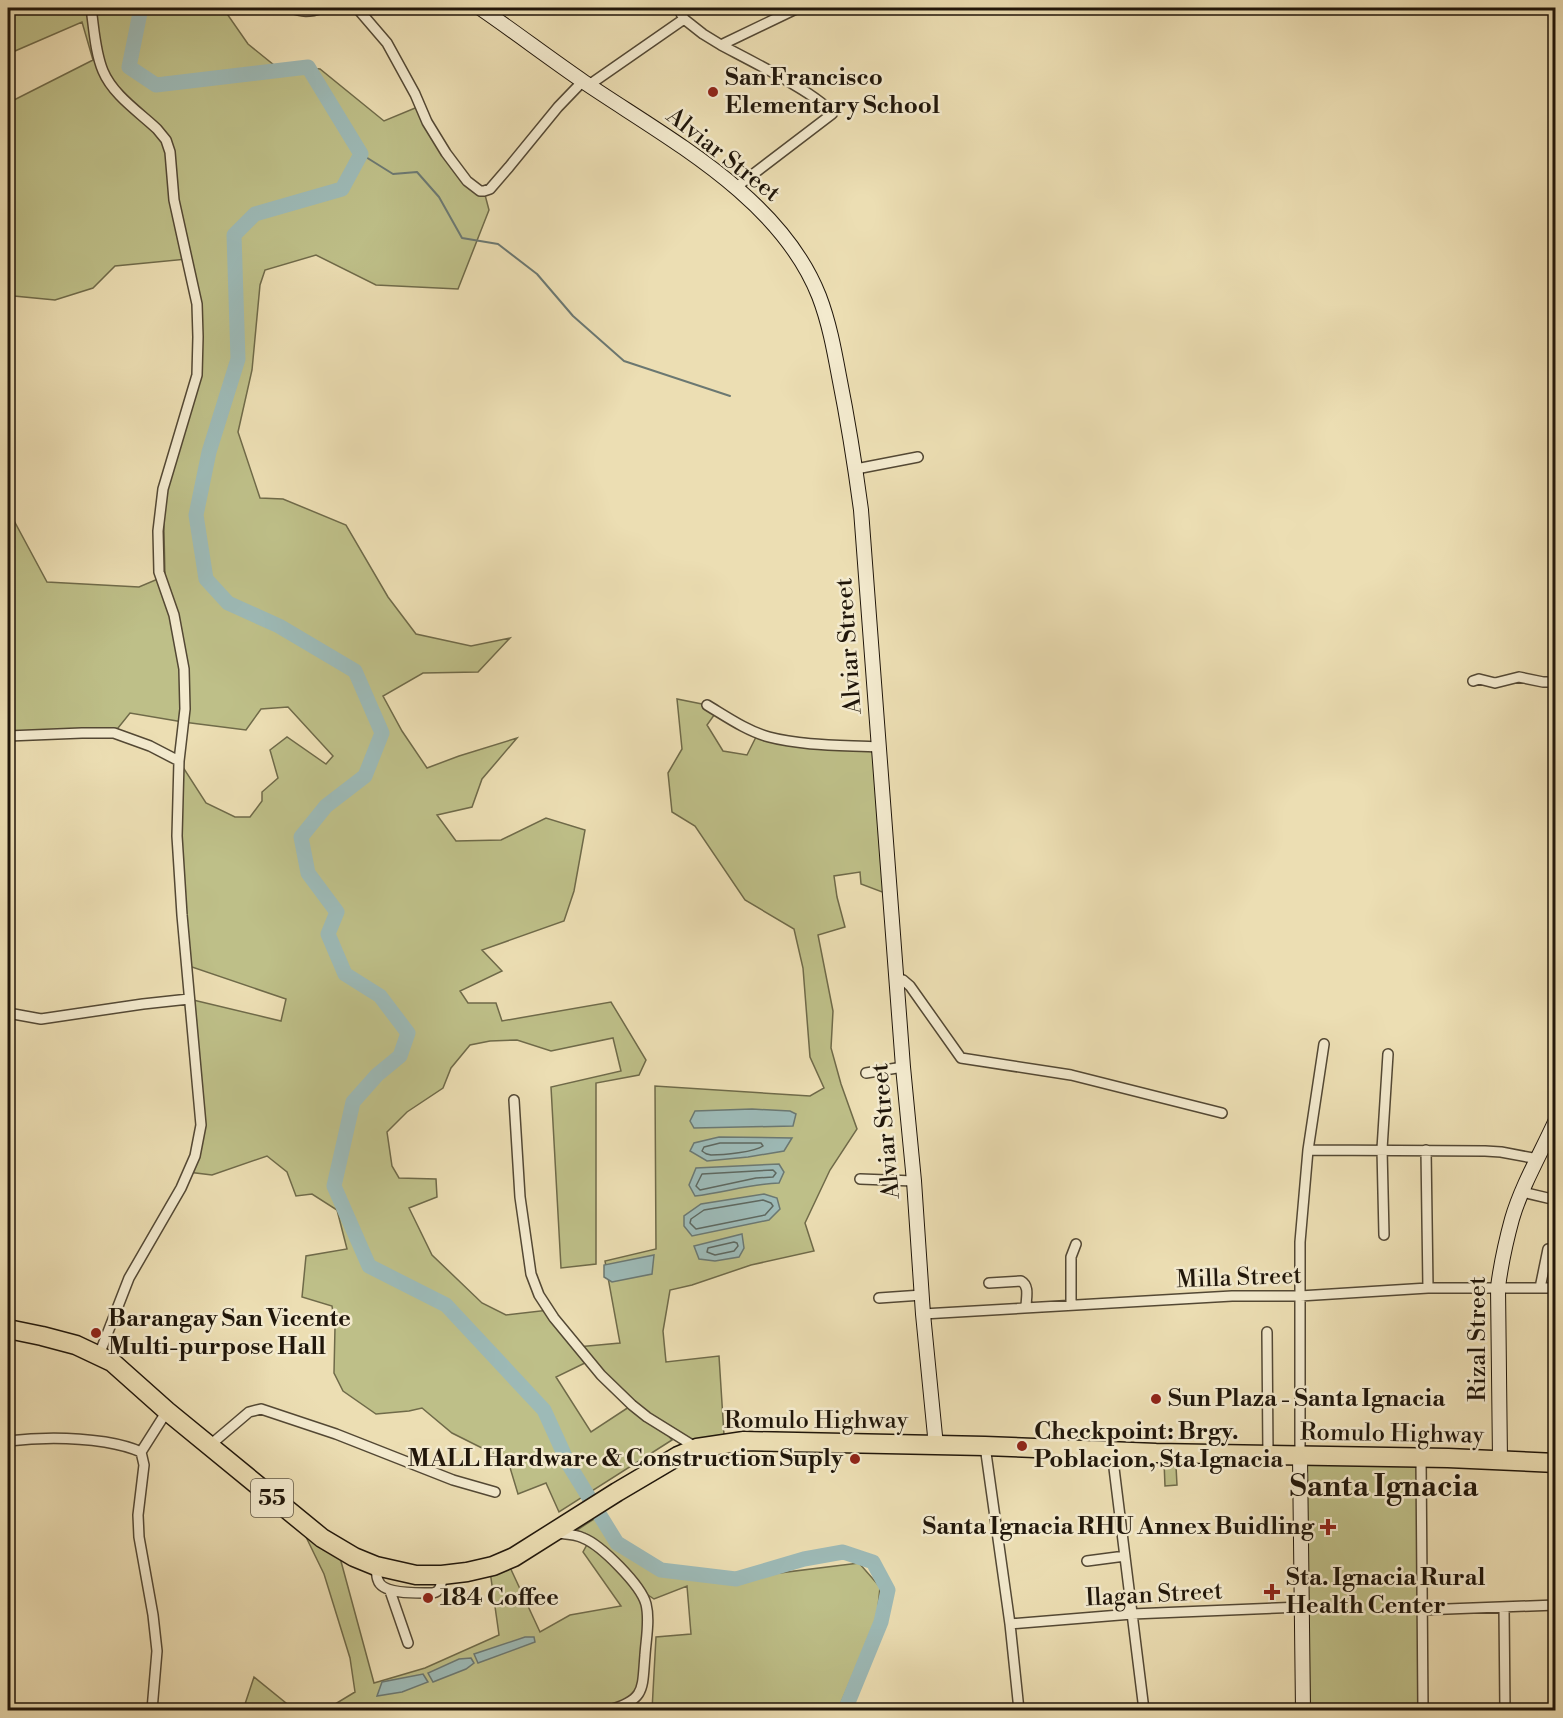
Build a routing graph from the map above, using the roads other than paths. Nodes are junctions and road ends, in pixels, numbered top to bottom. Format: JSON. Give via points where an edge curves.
{"nodes":[{"id":1,"x":91,"y":8,"type":"edge"},
{"id":2,"x":292,"y":8,"type":"edge"},
{"id":3,"x":322,"y":8,"type":"edge"},
{"id":4,"x":357,"y":8,"type":"edge"},
{"id":5,"x":480,"y":8,"type":"edge"},
{"id":6,"x":678,"y":8,"type":"edge"},
{"id":7,"x":798,"y":8,"type":"edge"},
{"id":8,"x":684,"y":19,"type":"junction"},
{"id":9,"x":722,"y":45,"type":"junction"},
{"id":10,"x":586,"y":83,"type":"junction"},
{"id":11,"x":735,"y":188,"type":"junction"},
{"id":12,"x":918,"y":457,"type":"dead end"},
{"id":13,"x":856,"y":469,"type":"junction"},
{"id":14,"x":1473,"y":681,"type":"dead end"},
{"id":15,"x":1556,"y":682,"type":"edge"},
{"id":16,"x":707,"y":705,"type":"dead end"},
{"id":17,"x":8,"y":736,"type":"edge"},
{"id":18,"x":879,"y":747,"type":"junction"},
{"id":19,"x":178,"y":761,"type":"junction"},
{"id":20,"x":896,"y":978,"type":"junction"},
{"id":21,"x":189,"y":999,"type":"junction"},
{"id":22,"x":8,"y":1013,"type":"edge"},
{"id":23,"x":1324,"y":1044,"type":"dead end"},
{"id":24,"x":1388,"y":1054,"type":"dead end"},
{"id":25,"x":903,"y":1067,"type":"junction"},
{"id":26,"x":866,"y":1073,"type":"dead end"},
{"id":27,"x":514,"y":1100,"type":"dead end"},
{"id":28,"x":1222,"y":1113,"type":"dead end"},
{"id":29,"x":1556,"y":1120,"type":"edge"},
{"id":30,"x":1552,"y":1138,"type":"edge"},
{"id":31,"x":1382,"y":1149,"type":"junction"},
{"id":32,"x":1308,"y":1150,"type":"junction"},
{"id":33,"x":1426,"y":1150,"type":"junction"},
{"id":34,"x":1538,"y":1158,"type":"junction"},
{"id":35,"x":860,"y":1179,"type":"dead end"},
{"id":36,"x":914,"y":1181,"type":"junction"},
{"id":37,"x":1522,"y":1192,"type":"junction"},
{"id":38,"x":1556,"y":1200,"type":"edge"},
{"id":39,"x":1384,"y":1235,"type":"dead end"},
{"id":40,"x":1076,"y":1244,"type":"dead end"},
{"id":41,"x":1548,"y":1249,"type":"dead end"},
{"id":42,"x":989,"y":1283,"type":"dead end"},
{"id":43,"x":1498,"y":1287,"type":"junction"},
{"id":44,"x":1428,"y":1288,"type":"junction"},
{"id":45,"x":1540,"y":1288,"type":"junction"},
{"id":46,"x":1556,"y":1288,"type":"edge"},
{"id":47,"x":922,"y":1295,"type":"junction"},
{"id":48,"x":1300,"y":1296,"type":"junction"},
{"id":49,"x":879,"y":1298,"type":"dead end"},
{"id":50,"x":1071,"y":1305,"type":"junction"},
{"id":51,"x":1026,"y":1308,"type":"junction"},
{"id":52,"x":923,"y":1314,"type":"junction"},
{"id":53,"x":8,"y":1329,"type":"edge"},
{"id":54,"x":1267,"y":1332,"type":"dead end"},
{"id":55,"x":99,"y":1355,"type":"junction"},
{"id":56,"x":167,"y":1412,"type":"junction"},
{"id":57,"x":8,"y":1442,"type":"edge"},
{"id":58,"x":209,"y":1446,"type":"junction"},
{"id":59,"x":936,"y":1446,"type":"junction"},
{"id":60,"x":986,"y":1446,"type":"junction"},
{"id":61,"x":697,"y":1448,"type":"junction"},
{"id":62,"x":141,"y":1452,"type":"junction"},
{"id":63,"x":1112,"y":1452,"type":"junction"},
{"id":64,"x":1268,"y":1455,"type":"junction"},
{"id":65,"x":1300,"y":1456,"type":"junction"},
{"id":66,"x":1421,"y":1458,"type":"junction"},
{"id":67,"x":1500,"y":1461,"type":"junction"},
{"id":68,"x":1556,"y":1462,"type":"edge"},
{"id":69,"x":495,"y":1492,"type":"dead end"},
{"id":70,"x":556,"y":1531,"type":"junction"},
{"id":71,"x":1125,"y":1556,"type":"junction"},
{"id":72,"x":1087,"y":1561,"type":"dead end"},
{"id":73,"x":376,"y":1566,"type":"junction"},
{"id":74,"x":442,"y":1575,"type":"junction"},
{"id":75,"x":390,"y":1591,"type":"junction"},
{"id":76,"x":1556,"y":1605,"type":"edge"},
{"id":77,"x":1302,"y":1607,"type":"junction"},
{"id":78,"x":1504,"y":1607,"type":"junction"},
{"id":79,"x":1421,"y":1610,"type":"junction"},
{"id":80,"x":1132,"y":1614,"type":"junction"},
{"id":81,"x":1010,"y":1624,"type":"junction"},
{"id":82,"x":408,"y":1643,"type":"dead end"},
{"id":83,"x":152,"y":1710,"type":"edge"},
{"id":84,"x":610,"y":1710,"type":"edge"},
{"id":85,"x":1019,"y":1710,"type":"edge"},
{"id":86,"x":1144,"y":1710,"type":"edge"},
{"id":87,"x":1303,"y":1710,"type":"edge"},
{"id":88,"x":1423,"y":1710,"type":"edge"},
{"id":89,"x":1505,"y":1710,"type":"edge"}],
"edges":[{"from":1,"to":19,"type":"street","via":[[103,71],[168,145],[174,200],[197,304],[197,375],[163,489],[158,531],[159,572],[174,615],[184,669],[185,709]]},
{"from":2,"to":3,"type":"street","via":[[303,12]]},
{"from":4,"to":10,"type":"street","via":[[387,43],[446,153],[467,181],[480,191],[488,190],[558,107]]},
{"from":5,"to":10,"type":"street","name":"Alviar Street"},
{"from":6,"to":8,"type":"street"},
{"from":7,"to":9,"type":"street"},
{"from":8,"to":9,"type":"street"},
{"from":8,"to":10,"type":"street"},
{"from":9,"to":11,"type":"street","via":[[799,88],[828,107],[832,114]]},
{"from":10,"to":11,"type":"street","name":"Alviar Street"},
{"from":11,"to":13,"type":"street","name":"Alviar Street","via":[[776,227],[818,295],[837,362]]},
{"from":12,"to":13,"type":"street"},
{"from":13,"to":18,"type":"street","name":"Alviar Street"},
{"from":14,"to":15,"type":"street","via":[[1495,683],[1519,676]]},
{"from":16,"to":18,"type":"street","via":[[769,737]]},
{"from":17,"to":19,"type":"street","via":[[114,733]]},
{"from":18,"to":20,"type":"street","name":"Alviar Street"},
{"from":19,"to":21,"type":"street","via":[[177,836]]},
{"from":20,"to":25,"type":"street","name":"Alviar Street"},
{"from":20,"to":28,"type":"street","via":[[910,986],[961,1058],[1071,1075]]},
{"from":21,"to":22,"type":"street","via":[[41,1019]]},
{"from":21,"to":55,"type":"street","via":[[201,1125],[195,1156],[129,1278]]},
{"from":23,"to":32,"type":"street"},
{"from":24,"to":31,"type":"street"},
{"from":25,"to":26,"type":"street"},
{"from":25,"to":36,"type":"street","name":"Alviar Street"},
{"from":27,"to":61,"type":"street","via":[[520,1197],[531,1274],[539,1295],[601,1375],[647,1417]]},
{"from":29,"to":30,"type":"street","name":"Rizal Street"},
{"from":30,"to":34,"type":"street","name":"Rizal Street"},
{"from":31,"to":32,"type":"street"},
{"from":31,"to":33,"type":"street"},
{"from":31,"to":39,"type":"street"},
{"from":32,"to":48,"type":"street"},
{"from":33,"to":34,"type":"street","via":[[1501,1152]]},
{"from":33,"to":44,"type":"street"},
{"from":34,"to":37,"type":"street","name":"Rizal Street"},
{"from":35,"to":36,"type":"street"},
{"from":36,"to":47,"type":"street","name":"Alviar Street"},
{"from":37,"to":38,"type":"street"},
{"from":37,"to":43,"type":"street","name":"Rizal Street","via":[[1500,1266]]},
{"from":40,"to":50,"type":"street","via":[[1071,1257]]},
{"from":41,"to":45,"type":"street"},
{"from":42,"to":51,"type":"street","via":[[1024,1283]]},
{"from":43,"to":44,"type":"street","name":"Milla Street"},
{"from":43,"to":45,"type":"street","name":"Milla Street"},
{"from":43,"to":67,"type":"street","name":"Rizal Street"},
{"from":44,"to":48,"type":"street","name":"Milla Street"},
{"from":45,"to":46,"type":"street","name":"Milla Street"},
{"from":47,"to":49,"type":"street"},
{"from":47,"to":52,"type":"street","name":"Alviar Street"},
{"from":48,"to":50,"type":"street","name":"Milla Street"},
{"from":48,"to":65,"type":"street"},
{"from":50,"to":51,"type":"street","name":"Milla Street"},
{"from":51,"to":52,"type":"street","name":"Milla Street"},
{"from":52,"to":59,"type":"street","name":"Alviar Street"},
{"from":53,"to":55,"type":"highway","name":"Romulo Highway","number":"55","via":[[70,1343]]},
{"from":54,"to":64,"type":"street"},
{"from":55,"to":56,"type":"highway","name":"Romulo Highway","number":"55"},
{"from":56,"to":58,"type":"highway","name":"Romulo Highway","number":"55"},
{"from":56,"to":62,"type":"street"},
{"from":57,"to":62,"type":"street","via":[[82,1438]]},
{"from":58,"to":69,"type":"street","via":[[249,1412],[261,1409]]},
{"from":58,"to":73,"type":"highway","name":"Romulo Highway","number":"55","via":[[322,1538]]},
{"from":59,"to":60,"type":"highway","name":"Romulo Highway","number":"55"},
{"from":59,"to":61,"type":"highway","name":"Romulo Highway","number":"55","via":[[744,1441]]},
{"from":60,"to":63,"type":"highway","name":"Romulo Highway","number":"55"},
{"from":60,"to":81,"type":"street"},
{"from":61,"to":70,"type":"highway","name":"Romulo Highway","number":"55","via":[[661,1465]]},
{"from":62,"to":83,"type":"street","via":[[144,1465],[138,1537],[157,1651]]},
{"from":63,"to":64,"type":"highway","name":"Romulo Highway","number":"55"},
{"from":63,"to":71,"type":"street"},
{"from":64,"to":65,"type":"highway","name":"Romulo Highway","number":"55"},
{"from":65,"to":66,"type":"highway","name":"Romulo Highway","number":"55"},
{"from":65,"to":77,"type":"street"},
{"from":66,"to":67,"type":"highway","name":"Romulo Highway","number":"55"},
{"from":66,"to":79,"type":"street"},
{"from":67,"to":68,"type":"highway","name":"Romulo Highway","number":"55"},
{"from":70,"to":74,"type":"highway","name":"Romulo Highway","number":"55","via":[[493,1566]]},
{"from":70,"to":84,"type":"street","via":[[590,1541],[630,1577],[646,1603],[642,1688],[626,1706]]},
{"from":71,"to":72,"type":"street"},
{"from":71,"to":80,"type":"street"},
{"from":73,"to":74,"type":"highway","name":"Romulo Highway","number":"55","via":[[416,1575]]},
{"from":73,"to":75,"type":"street","via":[[378,1581]]},
{"from":74,"to":75,"type":"street","via":[[437,1592]]},
{"from":75,"to":82,"type":"street"},
{"from":76,"to":78,"type":"street"},
{"from":77,"to":80,"type":"street","name":"Ilagan Street"},
{"from":77,"to":87,"type":"street"},
{"from":78,"to":79,"type":"street"},
{"from":78,"to":89,"type":"street"},
{"from":79,"to":88,"type":"street"},
{"from":80,"to":81,"type":"street","name":"Ilagan Street"},
{"from":80,"to":86,"type":"street"},
{"from":81,"to":85,"type":"street"}]}
